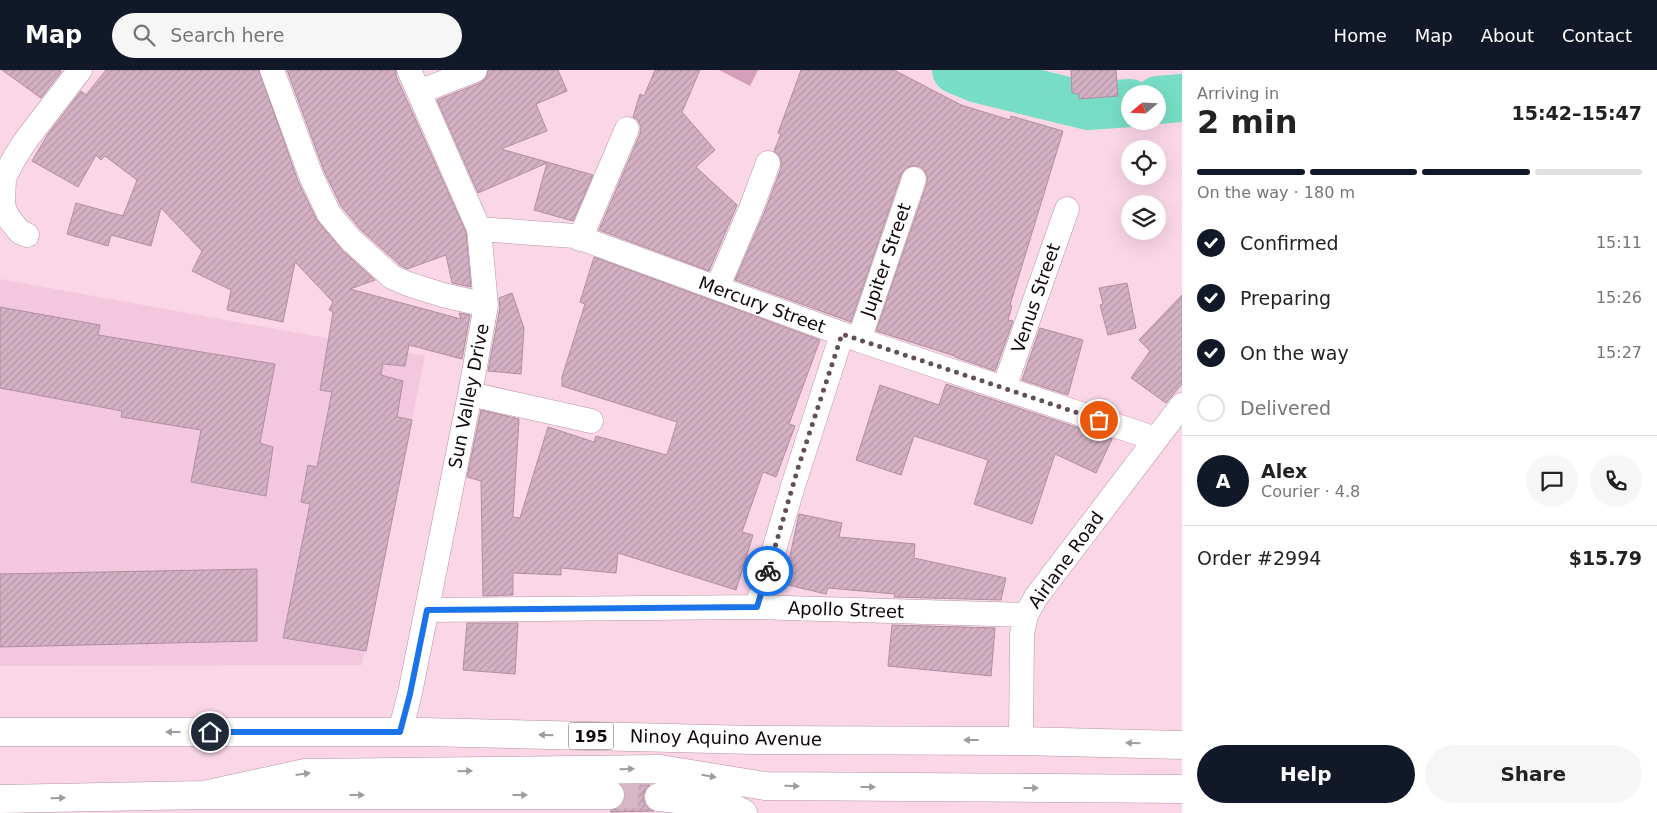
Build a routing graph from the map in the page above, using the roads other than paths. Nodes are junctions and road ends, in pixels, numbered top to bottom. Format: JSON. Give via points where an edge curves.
{"nodes":[{"id":1,"x":80,"y":70,"type":"edge"},
{"id":2,"x":272,"y":70,"type":"edge"},
{"id":3,"x":409,"y":70,"type":"edge"},
{"id":4,"x":475,"y":70,"type":"edge"},
{"id":5,"x":419,"y":92,"type":"junction"},
{"id":6,"x":627,"y":129,"type":"dead end"},
{"id":7,"x":768,"y":163,"type":"dead end"},
{"id":8,"x":914,"y":179,"type":"dead end"},
{"id":9,"x":1067,"y":209,"type":"dead end"},
{"id":10,"x":479,"y":229,"type":"junction"},
{"id":11,"x":28,"y":236,"type":"dead end"},
{"id":12,"x":580,"y":239,"type":"junction"},
{"id":13,"x":717,"y":288,"type":"junction"},
{"id":14,"x":486,"y":305,"type":"junction"},
{"id":15,"x":851,"y":337,"type":"junction"},
{"id":16,"x":1004,"y":388,"type":"junction"},
{"id":17,"x":470,"y":394,"type":"junction"},
{"id":18,"x":1182,"y":405,"type":"edge"},
{"id":19,"x":591,"y":420,"type":"dead end"},
{"id":20,"x":1156,"y":439,"type":"junction"},
{"id":21,"x":757,"y":607,"type":"junction"},
{"id":22,"x":427,"y":610,"type":"junction"},
{"id":23,"x":1026,"y":615,"type":"junction"},
{"id":24,"x":0,"y":732,"type":"edge"},
{"id":25,"x":400,"y":732,"type":"junction"},
{"id":26,"x":1021,"y":740,"type":"junction"},
{"id":27,"x":1182,"y":745,"type":"edge"},
{"id":28,"x":1182,"y":789,"type":"edge"},
{"id":29,"x":204,"y":795,"type":"junction"},
{"id":30,"x":610,"y":795,"type":"tunnel mouth"},
{"id":31,"x":659,"y":797,"type":"tunnel mouth"},
{"id":32,"x":4,"y":799,"type":"edge"},
{"id":33,"x":743,"y":813,"type":"edge"}],
"edges":[{"from":1,"to":11,"type":"street","via":[[26,140],[4,178],[3,205],[7,216],[20,232]]},
{"from":2,"to":14,"type":"street","via":[[318,191],[329,214],[351,240],[392,277]]},
{"from":3,"to":5,"type":"street","name":"Sun Valley Drive"},
{"from":4,"to":5,"type":"street"},
{"from":5,"to":10,"type":"street","name":"Sun Valley Drive"},
{"from":6,"to":12,"type":"street"},
{"from":7,"to":13,"type":"street"},
{"from":8,"to":15,"type":"street","name":"Jupiter Street"},
{"from":9,"to":16,"type":"street","name":"Venus Street"},
{"from":10,"to":12,"type":"street","name":"Mercury Street"},
{"from":10,"to":14,"type":"street","name":"Sun Valley Drive"},
{"from":12,"to":13,"type":"street","name":"Mercury Street"},
{"from":13,"to":15,"type":"street","name":"Mercury Street"},
{"from":14,"to":17,"type":"street","name":"Sun Valley Drive"},
{"from":15,"to":16,"type":"street","name":"Mercury Street"},
{"from":15,"to":21,"type":"street","name":"Jupiter Street","via":[[836,349]]},
{"from":16,"to":20,"type":"street","name":"Mercury Street"},
{"from":17,"to":19,"type":"street"},
{"from":17,"to":22,"type":"street","name":"Sun Valley Drive"},
{"from":18,"to":20,"type":"street","name":"Airlane Road"},
{"from":20,"to":23,"type":"street","name":"Airlane Road","via":[[1036,597]]},
{"from":21,"to":22,"type":"street","name":"Apollo Street"},
{"from":21,"to":23,"type":"street","name":"Apollo Street"},
{"from":22,"to":25,"type":"street","name":"Sun Valley Drive"},
{"from":23,"to":26,"type":"street","name":"Airlane Road","via":[[1022,634]]},
{"from":25,"to":24,"type":"main road","name":"Ninoy Aquino Avenue","number":"195","one_way":true},
{"from":26,"to":25,"type":"main road","name":"Ninoy Aquino Avenue","number":"195","one_way":true,"via":[[753,740]]},
{"from":27,"to":26,"type":"main road","name":"Ninoy Aquino Avenue","number":"195","one_way":true},
{"from":29,"to":28,"type":"main road","one_way":true,"via":[[305,772],[660,768],[765,786]]},
{"from":29,"to":30,"type":"main road","one_way":true},
{"from":32,"to":29,"type":"main road","one_way":true},
{"from":31,"to":33,"type":"main road","via":[[727,805]]}]}
